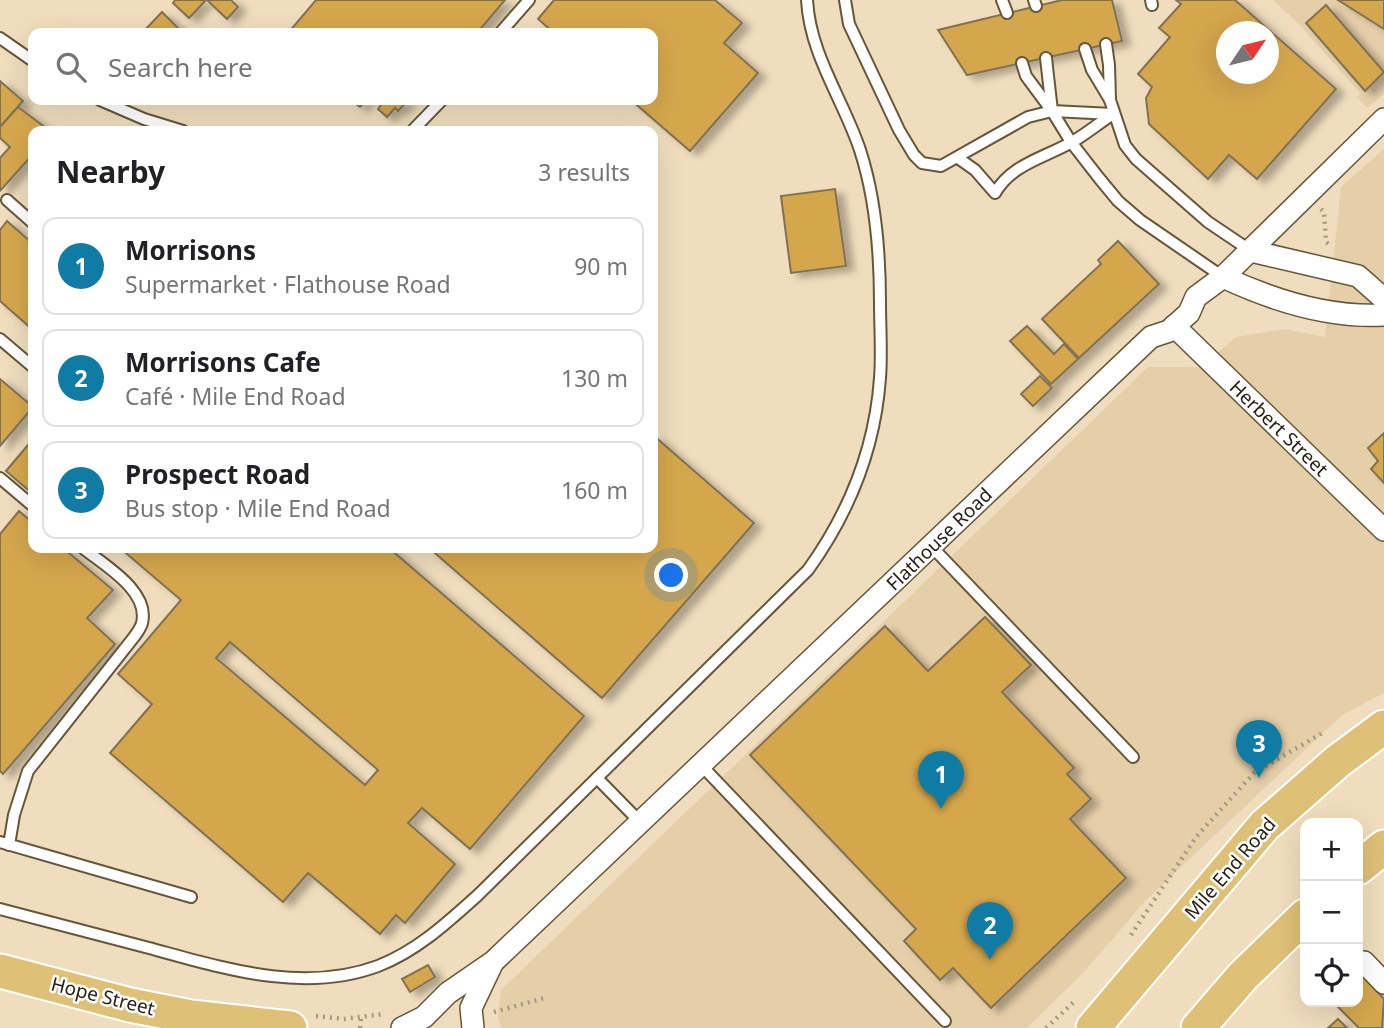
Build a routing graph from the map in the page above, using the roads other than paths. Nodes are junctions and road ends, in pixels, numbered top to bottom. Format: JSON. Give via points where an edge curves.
{"nodes":[{"id":1,"x":529,"y":0,"type":"edge"},
{"id":2,"x":807,"y":0,"type":"edge"},
{"id":3,"x":845,"y":0,"type":"edge"},
{"id":4,"x":1002,"y":0,"type":"edge"},
{"id":5,"x":1007,"y":13,"type":"dead end"},
{"id":6,"x":504,"y":28,"type":"edge"},
{"id":7,"x":0,"y":38,"type":"edge"},
{"id":8,"x":1105,"y":44,"type":"dead end"},
{"id":9,"x":1085,"y":49,"type":"dead end"},
{"id":10,"x":28,"y":58,"type":"edge"},
{"id":11,"x":1046,"y":58,"type":"dead end"},
{"id":12,"x":1022,"y":63,"type":"dead end"},
{"id":13,"x":1110,"y":100,"type":"junction"},
{"id":14,"x":112,"y":105,"type":"edge"},
{"id":15,"x":437,"y":105,"type":"edge"},
{"id":16,"x":1052,"y":111,"type":"junction"},
{"id":17,"x":1113,"y":114,"type":"junction"},
{"id":18,"x":1384,"y":119,"type":"edge"},
{"id":19,"x":168,"y":126,"type":"edge"},
{"id":20,"x":417,"y":126,"type":"edge"},
{"id":21,"x":1071,"y":142,"type":"junction"},
{"id":22,"x":958,"y":158,"type":"junction"},
{"id":23,"x":7,"y":200,"type":"dead end"},
{"id":24,"x":28,"y":219,"type":"edge"},
{"id":25,"x":1251,"y":251,"type":"junction"},
{"id":26,"x":1223,"y":277,"type":"junction"},
{"id":27,"x":1384,"y":299,"type":"edge"},
{"id":28,"x":1384,"y":315,"type":"edge"},
{"id":29,"x":1174,"y":326,"type":"junction"},
{"id":30,"x":0,"y":340,"type":"edge"},
{"id":31,"x":28,"y":363,"type":"edge"},
{"id":32,"x":0,"y":478,"type":"edge"},
{"id":33,"x":28,"y":502,"type":"edge"},
{"id":34,"x":1384,"y":530,"type":"edge"},
{"id":35,"x":932,"y":547,"type":"junction"},
{"id":36,"x":89,"y":553,"type":"edge"},
{"id":37,"x":1384,"y":727,"type":"edge"},
{"id":38,"x":1133,"y":757,"type":"dead end"},
{"id":39,"x":702,"y":766,"type":"junction"},
{"id":40,"x":597,"y":778,"type":"junction"},
{"id":41,"x":641,"y":823,"type":"junction"},
{"id":42,"x":4,"y":844,"type":"edge"},
{"id":43,"x":1384,"y":847,"type":"edge"},
{"id":44,"x":1363,"y":864,"type":"edge"},
{"id":45,"x":191,"y":897,"type":"dead end"},
{"id":46,"x":0,"y":909,"type":"edge"},
{"id":47,"x":1300,"y":921,"type":"edge"},
{"id":48,"x":493,"y":962,"type":"junction"},
{"id":49,"x":1364,"y":962,"type":"dead end"},
{"id":50,"x":0,"y":971,"type":"edge"},
{"id":51,"x":1384,"y":983,"type":"edge"},
{"id":52,"x":946,"y":1021,"type":"dead end"},
{"id":53,"x":290,"y":1028,"type":"edge"},
{"id":54,"x":402,"y":1028,"type":"edge"},
{"id":55,"x":473,"y":1028,"type":"edge"},
{"id":56,"x":1093,"y":1028,"type":"edge"},
{"id":57,"x":1198,"y":1028,"type":"edge"}],
"edges":[{"from":1,"to":6,"type":"lane"},
{"from":2,"to":40,"type":"lane","via":[[814,44],[859,148],[876,226],[881,360],[867,455],[841,517],[808,570]]},
{"from":3,"to":22,"type":"lane","via":[[849,24],[914,155],[930,166]]},
{"from":4,"to":5,"type":"lane"},
{"from":7,"to":10,"type":"lane"},
{"from":8,"to":13,"type":"lane"},
{"from":9,"to":13,"type":"lane"},
{"from":11,"to":16,"type":"lane"},
{"from":12,"to":16,"type":"lane"},
{"from":13,"to":17,"type":"lane"},
{"from":14,"to":19,"type":"lane"},
{"from":15,"to":20,"type":"lane"},
{"from":16,"to":17,"type":"lane"},
{"from":16,"to":21,"type":"lane"},
{"from":16,"to":22,"type":"lane","via":[[1028,117]]},
{"from":17,"to":21,"type":"lane"},
{"from":17,"to":25,"type":"lane","via":[[1136,159],[1208,222]]},
{"from":18,"to":25,"type":"street","name":"Flathouse Road"},
{"from":21,"to":22,"type":"lane","via":[[1014,170],[995,193]]},
{"from":21,"to":26,"type":"lane","via":[[1129,212]]},
{"from":23,"to":24,"type":"lane"},
{"from":25,"to":26,"type":"street","name":"Flathouse Road"},
{"from":25,"to":27,"type":"street","via":[[1358,276]]},
{"from":26,"to":28,"type":"street","via":[[1279,299],[1353,317]]},
{"from":26,"to":29,"type":"street","name":"Flathouse Road","via":[[1196,297],[1189,313]]},
{"from":29,"to":34,"type":"street","name":"Herbert Street"},
{"from":29,"to":35,"type":"street","name":"Flathouse Road","via":[[1151,337]]},
{"from":30,"to":31,"type":"lane"},
{"from":32,"to":33,"type":"lane"},
{"from":35,"to":38,"type":"lane"},
{"from":35,"to":39,"type":"street","name":"Flathouse Road"},
{"from":36,"to":42,"type":"lane","via":[[135,591],[142,604],[142,622],[28,771]]},
{"from":37,"to":56,"type":"main road","name":"Mile End Road","via":[[1265,825]]},
{"from":39,"to":41,"type":"street","name":"Flathouse Road"},
{"from":39,"to":52,"type":"lane"},
{"from":40,"to":41,"type":"lane"},
{"from":40,"to":46,"type":"lane","via":[[432,935],[394,958],[354,973],[286,978],[249,973]]},
{"from":41,"to":48,"type":"street","name":"Flathouse Road"},
{"from":42,"to":45,"type":"lane"},
{"from":43,"to":44,"type":"main road"},
{"from":47,"to":57,"type":"main road"},
{"from":48,"to":54,"type":"street","via":[[448,993],[424,1017]]},
{"from":48,"to":55,"type":"street","via":[[471,1007]]},
{"from":49,"to":51,"type":"street"},
{"from":50,"to":53,"type":"main road","name":"Hope Street","via":[[191,1017]]}]}
